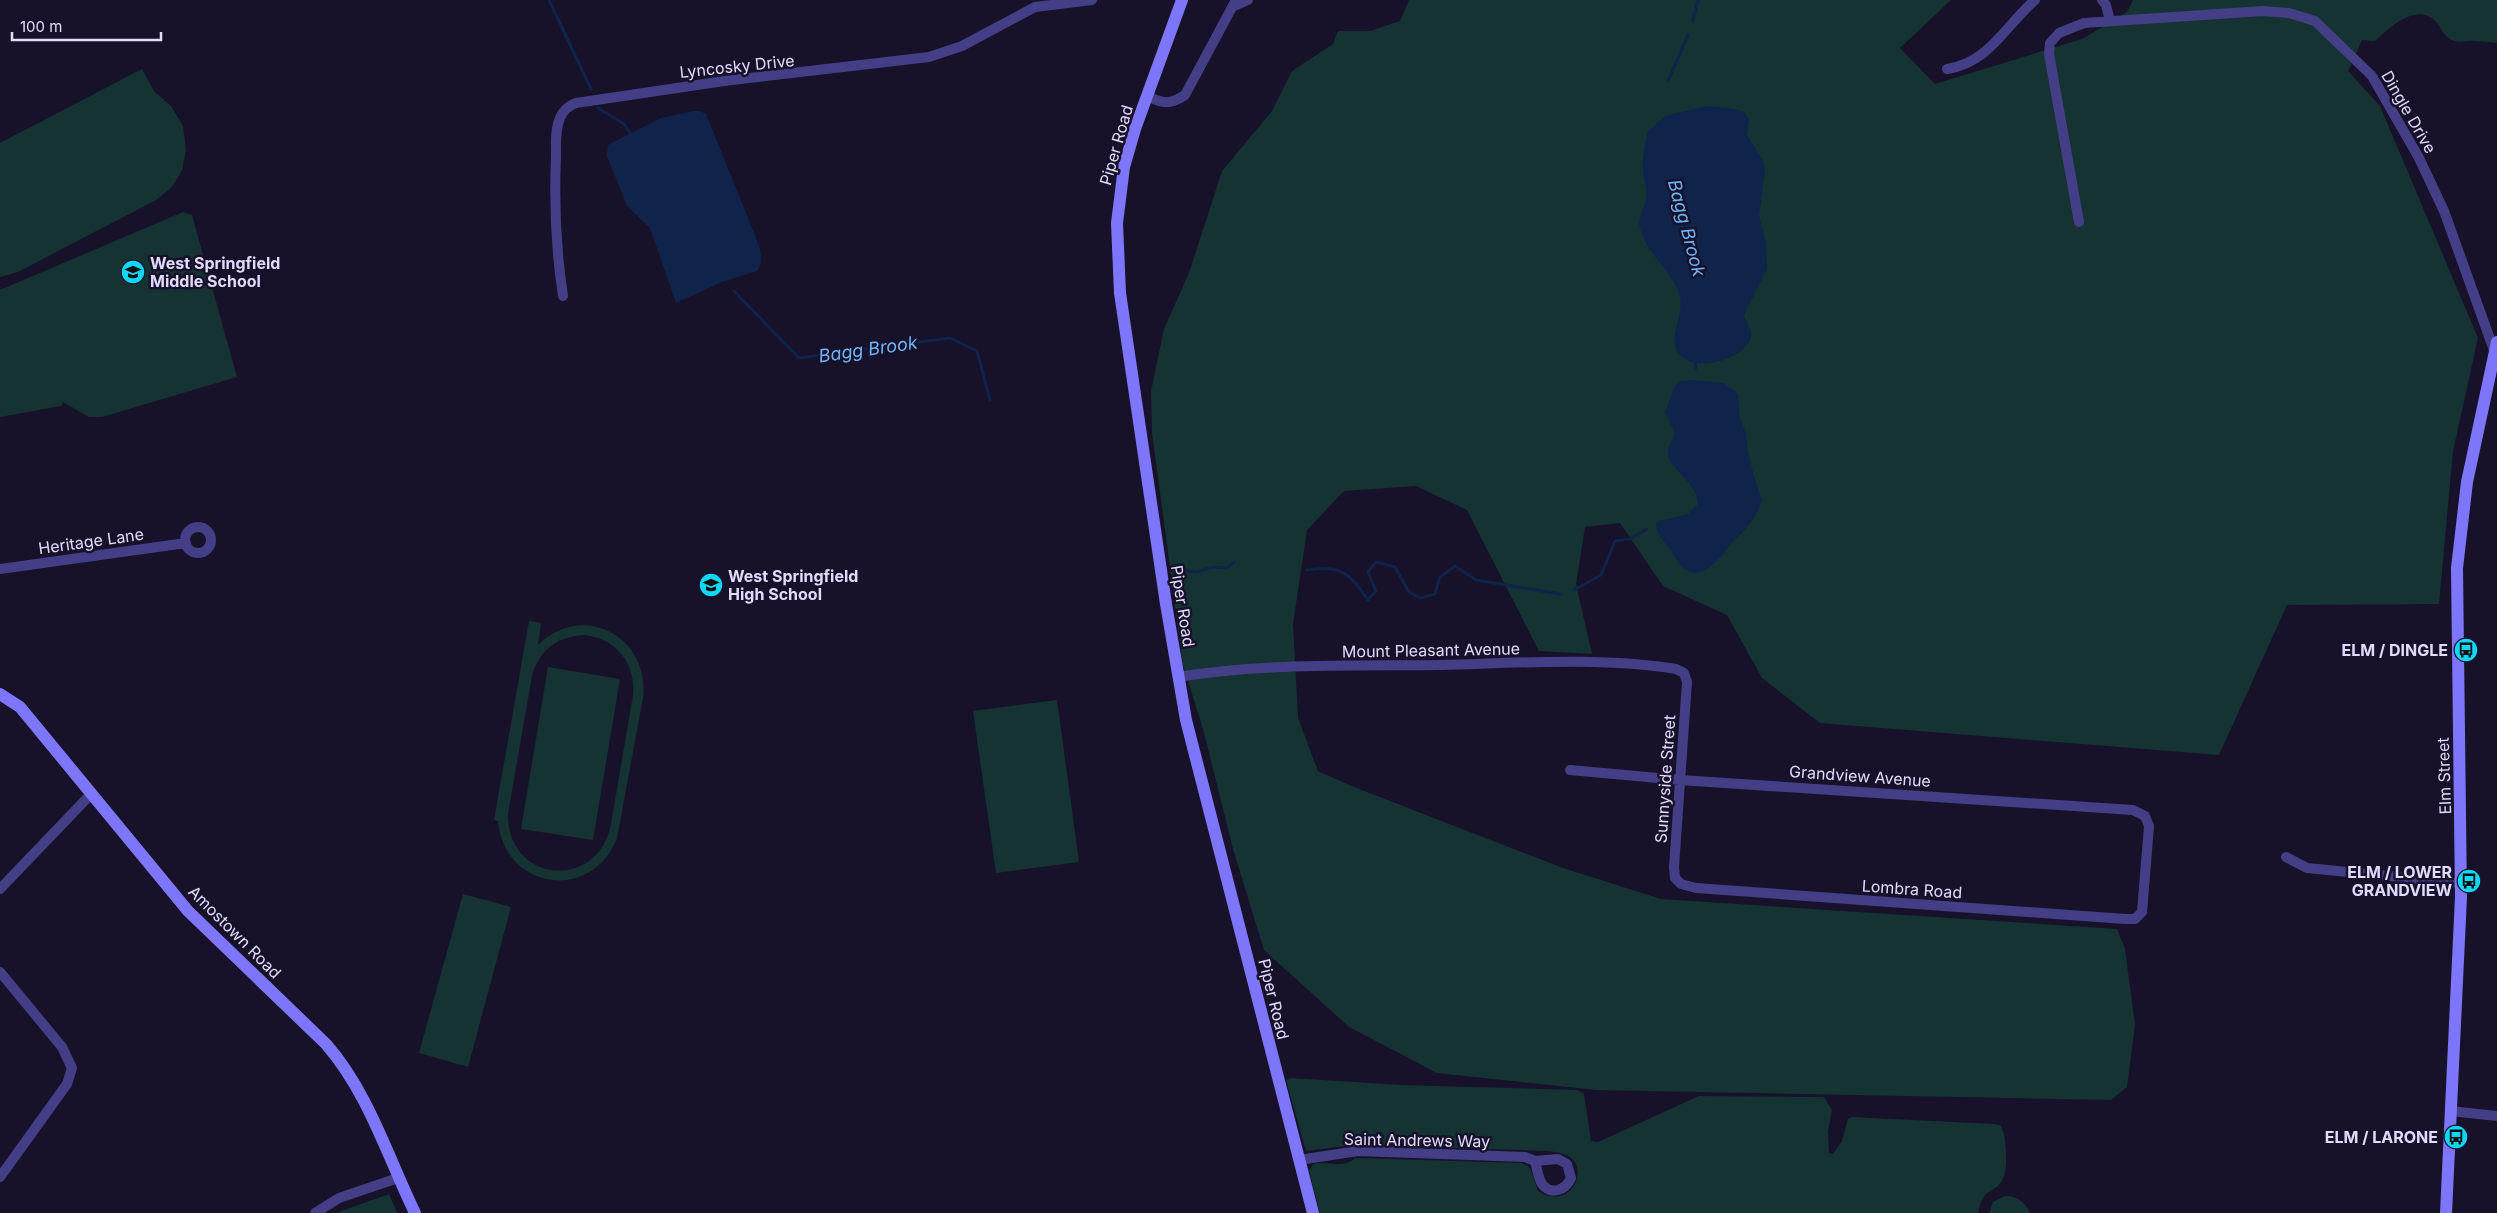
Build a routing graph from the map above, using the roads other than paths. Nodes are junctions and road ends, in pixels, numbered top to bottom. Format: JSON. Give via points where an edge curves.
{"nodes":[{"id":1,"x":1092,"y":0,"type":"edge"},
{"id":2,"x":1248,"y":0,"type":"edge"},
{"id":3,"x":2035,"y":0,"type":"edge"},
{"id":4,"x":2102,"y":0,"type":"edge"},
{"id":5,"x":1178,"y":1,"type":"edge"},
{"id":6,"x":1234,"y":4,"type":"edge"},
{"id":7,"x":2110,"y":21,"type":"junction"},
{"id":8,"x":1946,"y":69,"type":"dead end"},
{"id":9,"x":1147,"y":96,"type":"junction"},
{"id":10,"x":2079,"y":222,"type":"dead end"},
{"id":11,"x":563,"y":296,"type":"dead end"},
{"id":12,"x":2496,"y":347,"type":"edge"},
{"id":13,"x":186,"y":544,"type":"dead end"},
{"id":14,"x":0,"y":569,"type":"edge"},
{"id":15,"x":1684,"y":673,"type":"joint"},
{"id":16,"x":1178,"y":678,"type":"junction"},
{"id":17,"x":0,"y":694,"type":"edge"},
{"id":18,"x":1570,"y":770,"type":"dead end"},
{"id":19,"x":1680,"y":780,"type":"junction"},
{"id":20,"x":92,"y":793,"type":"junction"},
{"id":21,"x":2286,"y":857,"type":"dead end"},
{"id":22,"x":2461,"y":883,"type":"junction"},
{"id":23,"x":1681,"y":884,"type":"joint"},
{"id":24,"x":0,"y":889,"type":"edge"},
{"id":25,"x":2140,"y":915,"type":"joint"},
{"id":26,"x":0,"y":972,"type":"edge"},
{"id":27,"x":2450,"y":1111,"type":"junction"},
{"id":28,"x":2497,"y":1116,"type":"edge"},
{"id":29,"x":1299,"y":1160,"type":"junction"},
{"id":30,"x":1535,"y":1160,"type":"dead end"},
{"id":31,"x":0,"y":1177,"type":"edge"},
{"id":32,"x":398,"y":1178,"type":"junction"},
{"id":33,"x":315,"y":1213,"type":"edge"},
{"id":34,"x":414,"y":1213,"type":"edge"},
{"id":35,"x":1312,"y":1213,"type":"edge"},
{"id":36,"x":2446,"y":1213,"type":"edge"}],
"edges":[{"from":1,"to":11,"type":"street","name":"Lyncosky Drive","via":[[1034,7],[962,46],[929,57],[687,86],[567,107],[556,131],[555,173],[556,234]]},
{"from":2,"to":6,"type":"street"},
{"from":3,"to":8,"type":"street","via":[[1988,51],[1970,63]]},
{"from":4,"to":7,"type":"street"},
{"from":5,"to":9,"type":"main road","name":"Piper Road"},
{"from":6,"to":9,"type":"street","via":[[1185,95],[1166,104]]},
{"from":7,"to":10,"type":"street","name":"Dingle Drive","via":[[2084,23],[2070,28],[2059,33],[2050,43],[2049,54]]},
{"from":7,"to":12,"type":"street","name":"Dingle Drive","via":[[2263,12],[2289,13],[2322,26],[2372,76],[2420,158]]},
{"from":9,"to":16,"type":"main road","name":"Piper Road","via":[[1122,173],[1117,209],[1117,249],[1120,293]]},
{"from":12,"to":22,"type":"main road","name":"Elm Street","via":[[2465,490],[2457,568]]},
{"from":13,"to":14,"type":"street","name":"Heritage Lane"},
{"from":15,"to":16,"type":"street","name":"Mount Pleasant Avenue","via":[[1672,668],[1583,663],[1326,666],[1219,672]]},
{"from":15,"to":19,"type":"street","name":"Sunnyside Street","via":[[1687,686]]},
{"from":16,"to":29,"type":"main road","name":"Piper Road","via":[[1198,769]]},
{"from":17,"to":20,"type":"main road","name":"Amostown Road","via":[[20,707]]},
{"from":18,"to":19,"type":"street","name":"Grandview Avenue"},
{"from":19,"to":23,"type":"street","name":"Sunnyside Street","via":[[1674,873]]},
{"from":19,"to":25,"type":"street","name":"Grandview Avenue","via":[[2133,810],[2146,816],[2149,838]]},
{"from":20,"to":24,"type":"street"},
{"from":20,"to":32,"type":"main road","name":"Amostown Road","via":[[188,911],[343,1064],[364,1100]]},
{"from":21,"to":22,"type":"street","via":[[2307,868]]},
{"from":22,"to":27,"type":"main road","name":"Elm Street"},
{"from":23,"to":25,"type":"street","name":"Lombra Road","via":[[1696,888],[2125,919],[2135,919]]},
{"from":26,"to":31,"type":"street","via":[[62,1047],[72,1068],[68,1084]]},
{"from":27,"to":28,"type":"street"},
{"from":27,"to":36,"type":"main road","name":"Elm Street"},
{"from":29,"to":30,"type":"street","name":"Saint Andrews Way","via":[[1358,1152],[1525,1157]]},
{"from":29,"to":35,"type":"main road","name":"Piper Road"},
{"from":32,"to":33,"type":"street","via":[[338,1198]]},
{"from":32,"to":34,"type":"main road","name":"Amostown Road"}]}
